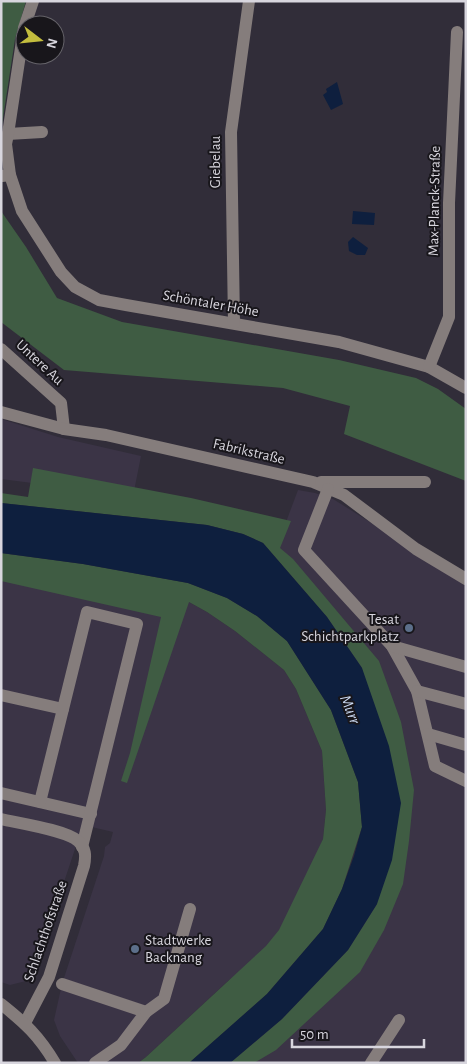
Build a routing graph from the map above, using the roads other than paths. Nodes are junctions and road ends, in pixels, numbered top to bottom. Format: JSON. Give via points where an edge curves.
{"nodes":[{"id":1,"x":33,"y":1,"type":"edge"},
{"id":2,"x":249,"y":1,"type":"edge"},
{"id":3,"x":456,"y":32,"type":"dead end"},
{"id":4,"x":42,"y":132,"type":"dead end"},
{"id":5,"x":8,"y":134,"type":"junction"},
{"id":6,"x":6,"y":175,"type":"edge"},
{"id":7,"x":234,"y":323,"type":"junction"},
{"id":8,"x":1,"y":348,"type":"edge"},
{"id":9,"x":429,"y":367,"type":"junction"},
{"id":10,"x":466,"y":388,"type":"edge"},
{"id":11,"x":4,"y":417,"type":"edge"},
{"id":12,"x":64,"y":429,"type":"junction"},
{"id":13,"x":313,"y":482,"type":"junction"},
{"id":14,"x":425,"y":482,"type":"dead end"},
{"id":15,"x":328,"y":489,"type":"junction"},
{"id":16,"x":466,"y":579,"type":"edge"},
{"id":17,"x":392,"y":646,"type":"junction"},
{"id":18,"x":466,"y":667,"type":"edge"},
{"id":19,"x":417,"y":691,"type":"junction"},
{"id":20,"x":1,"y":695,"type":"edge"},
{"id":21,"x":466,"y":704,"type":"edge"},
{"id":22,"x":63,"y":709,"type":"junction"},
{"id":23,"x":428,"y":734,"type":"junction"},
{"id":24,"x":466,"y":745,"type":"edge"},
{"id":25,"x":466,"y":781,"type":"edge"},
{"id":26,"x":1,"y":793,"type":"edge"},
{"id":27,"x":40,"y":802,"type":"junction"},
{"id":28,"x":91,"y":814,"type":"junction"},
{"id":29,"x":1,"y":819,"type":"edge"},
{"id":30,"x":82,"y":847,"type":"junction"},
{"id":31,"x":190,"y":909,"type":"dead end"},
{"id":32,"x":62,"y":984,"type":"dead end"},
{"id":33,"x":1,"y":1004,"type":"edge"},
{"id":34,"x":146,"y":1012,"type":"junction"},
{"id":35,"x":399,"y":1020,"type":"dead end"},
{"id":36,"x":26,"y":1023,"type":"junction"},
{"id":37,"x":55,"y":1063,"type":"edge"},
{"id":38,"x":95,"y":1063,"type":"edge"},
{"id":39,"x":371,"y":1063,"type":"edge"}],
"edges":[{"from":1,"to":5,"type":"street","via":[[24,28]]},
{"from":2,"to":7,"type":"street","name":"Giebelau","via":[[231,132]]},
{"from":3,"to":9,"type":"street","name":"Max-Planck-Straße","via":[[449,203],[449,317]]},
{"from":4,"to":5,"type":"street"},
{"from":5,"to":6,"type":"street"},
{"from":6,"to":7,"type":"street","name":"Schöntaler Höhe","via":[[22,211],[75,287],[99,300]]},
{"from":7,"to":9,"type":"street","name":"Schöntaler Höhe","via":[[339,342]]},
{"from":8,"to":12,"type":"street","name":"Untere Au","via":[[61,404]]},
{"from":9,"to":10,"type":"street","name":"Schöntaler Höhe"},
{"from":11,"to":12,"type":"street","name":"Fabrikstraße"},
{"from":12,"to":13,"type":"street","name":"Fabrikstraße","via":[[106,435]]},
{"from":13,"to":14,"type":"street"},
{"from":13,"to":15,"type":"street","name":"Fabrikstraße"},
{"from":15,"to":16,"type":"street","name":"Fabrikstraße","via":[[344,495],[416,549]]},
{"from":15,"to":17,"type":"street","via":[[304,550]]},
{"from":17,"to":18,"type":"street"},
{"from":17,"to":19,"type":"street"},
{"from":19,"to":21,"type":"street"},
{"from":19,"to":23,"type":"street"},
{"from":20,"to":22,"type":"street"},
{"from":22,"to":27,"type":"street"},
{"from":22,"to":28,"type":"street","name":"Schlachthofstraße","via":[[87,612],[138,624]]},
{"from":23,"to":24,"type":"street"},
{"from":23,"to":25,"type":"street","via":[[435,766]]},
{"from":26,"to":27,"type":"street"},
{"from":27,"to":28,"type":"street"},
{"from":28,"to":30,"type":"street","name":"Schlachthofstraße"},
{"from":29,"to":30,"type":"street","via":[[56,831],[74,838]]},
{"from":30,"to":36,"type":"street","name":"Schlachthofstraße","via":[[86,855],[84,866],[50,977]]},
{"from":31,"to":34,"type":"street","via":[[164,999]]},
{"from":32,"to":34,"type":"street"},
{"from":33,"to":36,"type":"street"},
{"from":34,"to":38,"type":"street","via":[[121,1045]]},
{"from":35,"to":39,"type":"street"},
{"from":36,"to":37,"type":"street"}]}
